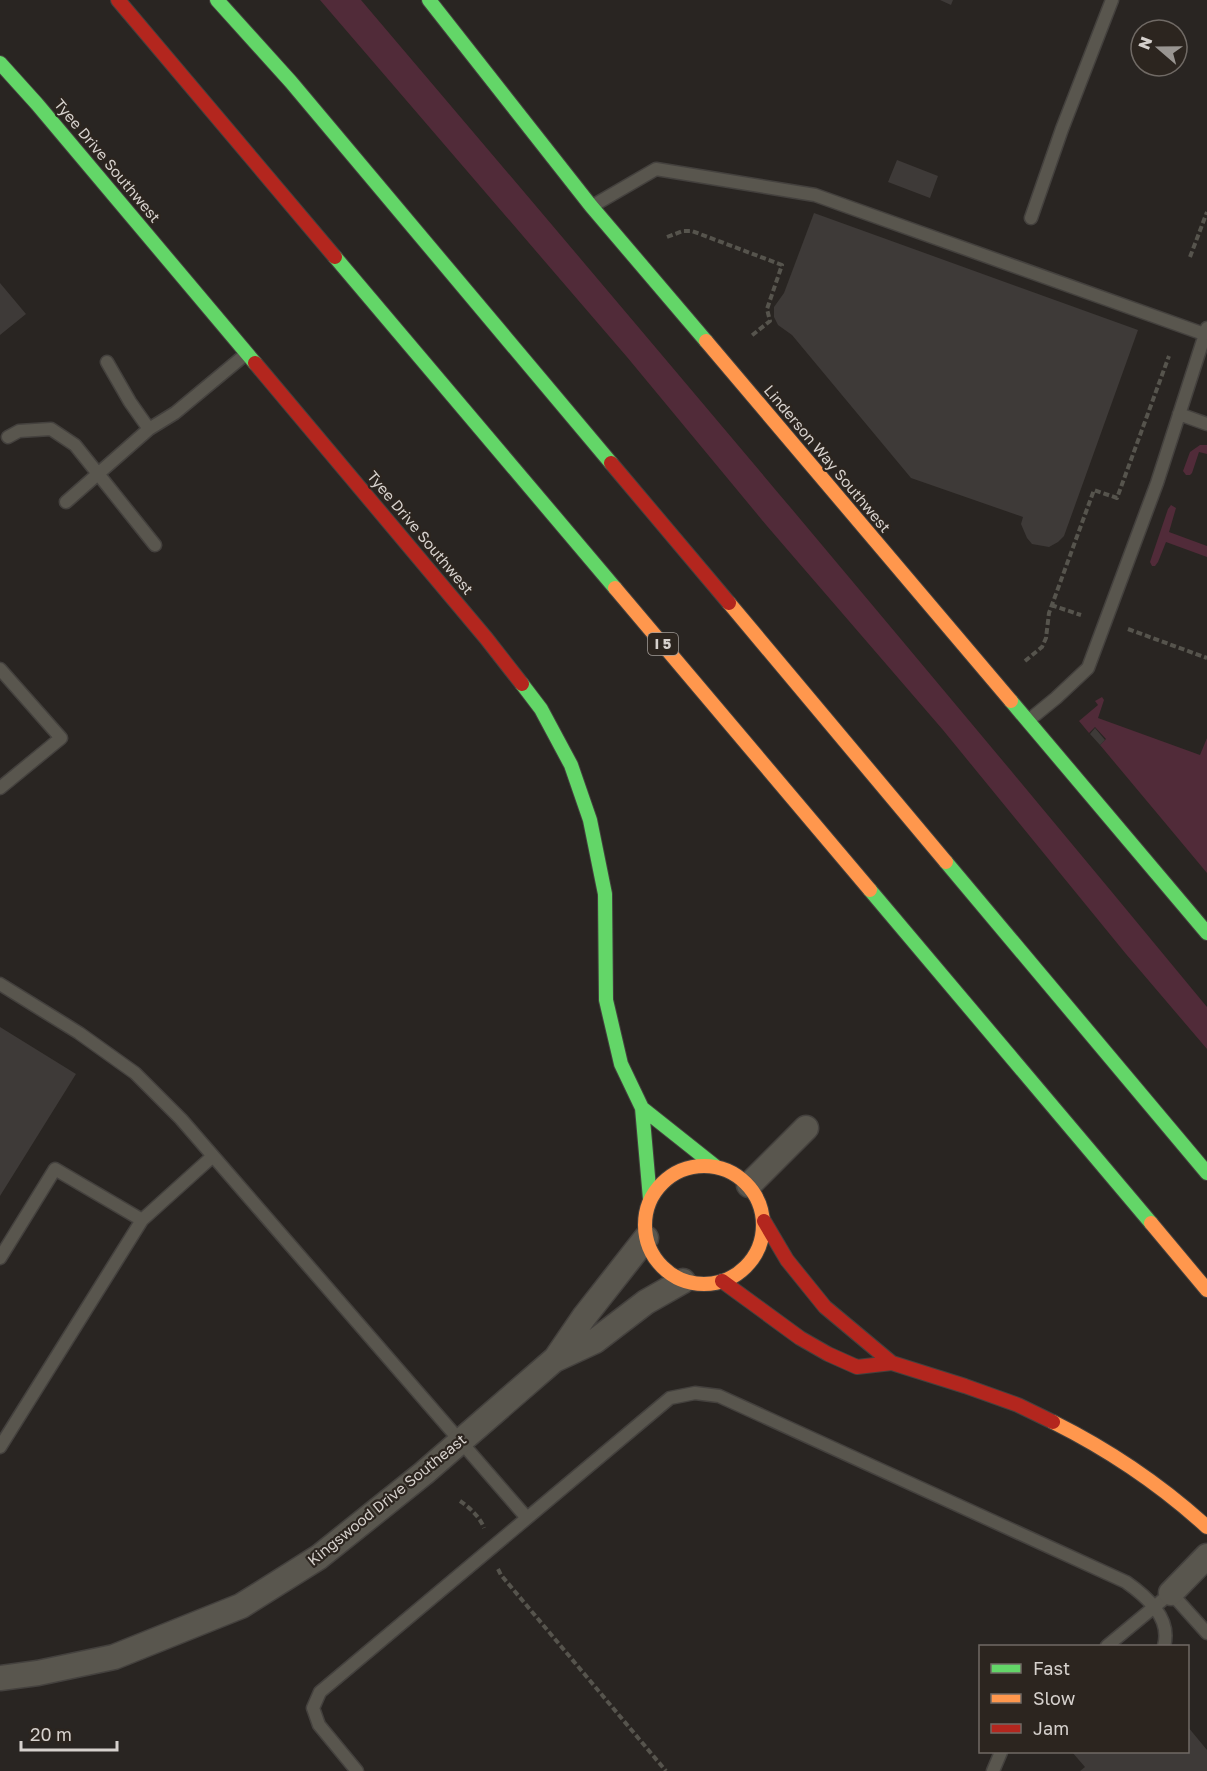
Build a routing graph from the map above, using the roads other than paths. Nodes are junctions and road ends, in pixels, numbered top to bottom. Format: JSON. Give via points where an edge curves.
{"nodes":[{"id":1,"x":118,"y":0,"type":"edge"},
{"id":2,"x":217,"y":0,"type":"edge"},
{"id":3,"x":429,"y":0,"type":"edge"},
{"id":4,"x":1112,"y":0,"type":"edge"},
{"id":5,"x":0,"y":63,"type":"edge"},
{"id":6,"x":591,"y":206,"type":"junction"},
{"id":7,"x":1031,"y":218,"type":"dead end"},
{"id":8,"x":1206,"y":331,"type":"edge"},
{"id":9,"x":247,"y":353,"type":"junction"},
{"id":10,"x":107,"y":362,"type":"dead end"},
{"id":11,"x":1179,"y":414,"type":"junction"},
{"id":12,"x":1207,"y":424,"type":"edge"},
{"id":13,"x":149,"y":429,"type":"junction"},
{"id":14,"x":8,"y":437,"type":"dead end"},
{"id":15,"x":99,"y":474,"type":"junction"},
{"id":16,"x":66,"y":502,"type":"dead end"},
{"id":17,"x":155,"y":544,"type":"dead end"},
{"id":18,"x":0,"y":669,"type":"edge"},
{"id":19,"x":1028,"y":720,"type":"junction"},
{"id":20,"x":0,"y":788,"type":"edge"},
{"id":21,"x":1207,"y":933,"type":"edge"},
{"id":22,"x":0,"y":984,"type":"edge"},
{"id":23,"x":642,"y":1108,"type":"junction"},
{"id":24,"x":806,"y":1128,"type":"dead end"},
{"id":25,"x":213,"y":1156,"type":"junction"},
{"id":26,"x":716,"y":1166,"type":"junction"},
{"id":27,"x":1207,"y":1173,"type":"edge"},
{"id":28,"x":749,"y":1185,"type":"junction"},
{"id":29,"x":650,"y":1199,"type":"junction"},
{"id":30,"x":142,"y":1220,"type":"junction"},
{"id":31,"x":764,"y":1221,"type":"junction"},
{"id":32,"x":646,"y":1238,"type":"junction"},
{"id":33,"x":0,"y":1258,"type":"edge"},
{"id":34,"x":683,"y":1281,"type":"junction"},
{"id":35,"x":722,"y":1281,"type":"junction"},
{"id":36,"x":1207,"y":1290,"type":"edge"},
{"id":37,"x":554,"y":1360,"type":"junction"},
{"id":38,"x":892,"y":1363,"type":"junction"},
{"id":39,"x":460,"y":1442,"type":"junction"},
{"id":40,"x":0,"y":1447,"type":"edge"},
{"id":41,"x":526,"y":1518,"type":"junction"},
{"id":42,"x":1207,"y":1527,"type":"edge"},
{"id":43,"x":1207,"y":1556,"type":"edge"},
{"id":44,"x":1163,"y":1600,"type":"junction"},
{"id":45,"x":1207,"y":1634,"type":"edge"},
{"id":46,"x":1109,"y":1645,"type":"edge"},
{"id":47,"x":1164,"y":1645,"type":"edge"},
{"id":48,"x":0,"y":1678,"type":"edge"},
{"id":49,"x":1001,"y":1753,"type":"edge"},
{"id":50,"x":357,"y":1771,"type":"edge"},
{"id":51,"x":993,"y":1771,"type":"edge"}],
"edges":[{"from":1,"to":36,"type":"main road","number":"I 5"},
{"from":2,"to":27,"type":"main road","via":[[298,91]]},
{"from":3,"to":6,"type":"main road","name":"Linderson Way Southwest"},
{"from":4,"to":7,"type":"lane"},
{"from":5,"to":9,"type":"main road","name":"Tyee Drive Southwest"},
{"from":6,"to":8,"type":"lane","via":[[656,169],[815,195]]},
{"from":6,"to":19,"type":"main road","name":"Linderson Way Southwest"},
{"from":8,"to":11,"type":"lane"},
{"from":9,"to":13,"type":"lane"},
{"from":9,"to":23,"type":"main road","name":"Tyee Drive Southwest","via":[[486,638],[541,709],[571,765],[590,820],[605,894],[606,1000],[621,1064]]},
{"from":10,"to":13,"type":"lane"},
{"from":11,"to":12,"type":"lane"},
{"from":11,"to":19,"type":"lane","via":[[1088,668]]},
{"from":13,"to":15,"type":"lane"},
{"from":14,"to":15,"type":"lane","via":[[19,431],[51,429],[75,445]]},
{"from":15,"to":16,"type":"lane"},
{"from":15,"to":17,"type":"lane"},
{"from":18,"to":20,"type":"lane","via":[[61,738]]},
{"from":19,"to":21,"type":"main road","name":"Linderson Way Southwest"},
{"from":22,"to":25,"type":"lane","via":[[135,1073]]},
{"from":23,"to":26,"type":"main road","name":"Tyee Drive Southwest"},
{"from":23,"to":29,"type":"main road","name":"Tyee Drive Southwest"},
{"from":24,"to":28,"type":"street"},
{"from":25,"to":30,"type":"lane"},
{"from":25,"to":39,"type":"lane"},
{"from":26,"to":28,"type":"main road","name":"Tyee Drive Southwest"},
{"from":26,"to":29,"type":"main road","via":[[696,1165],[677,1171],[661,1183]]},
{"from":28,"to":31,"type":"main road"},
{"from":29,"to":32,"type":"main road","name":"Tyee Drive Southwest","via":[[645,1218]]},
{"from":30,"to":33,"type":"lane","via":[[55,1169]]},
{"from":30,"to":40,"type":"lane"},
{"from":31,"to":35,"type":"main road","via":[[762,1240],[753,1258],[740,1272]]},
{"from":31,"to":38,"type":"main road","via":[[787,1260],[825,1307]]},
{"from":32,"to":34,"type":"main road","via":[[653,1256],[666,1271]]},
{"from":32,"to":37,"type":"street","name":"Kingswood Drive Southeast"},
{"from":34,"to":35,"type":"main road"},
{"from":34,"to":37,"type":"street","name":"Kingswood Drive Southeast","via":[[646,1302],[595,1341]]},
{"from":35,"to":38,"type":"main road","via":[[828,1354],[857,1366]]},
{"from":37,"to":39,"type":"street","name":"Kingswood Drive Southeast"},
{"from":38,"to":42,"type":"main road","via":[[1018,1405],[1087,1439],[1178,1501]]},
{"from":39,"to":41,"type":"lane"},
{"from":39,"to":48,"type":"street","name":"Kingswood Drive Southeast","via":[[319,1557],[241,1606],[114,1657]]},
{"from":41,"to":44,"type":"lane","via":[[670,1398],[695,1393],[719,1396]]},
{"from":41,"to":50,"type":"lane","via":[[320,1692],[313,1708],[319,1725]]},
{"from":43,"to":44,"type":"street"},
{"from":44,"to":45,"type":"lane"},
{"from":44,"to":46,"type":"lane"},
{"from":44,"to":47,"type":"lane"},
{"from":49,"to":51,"type":"lane"}]}
